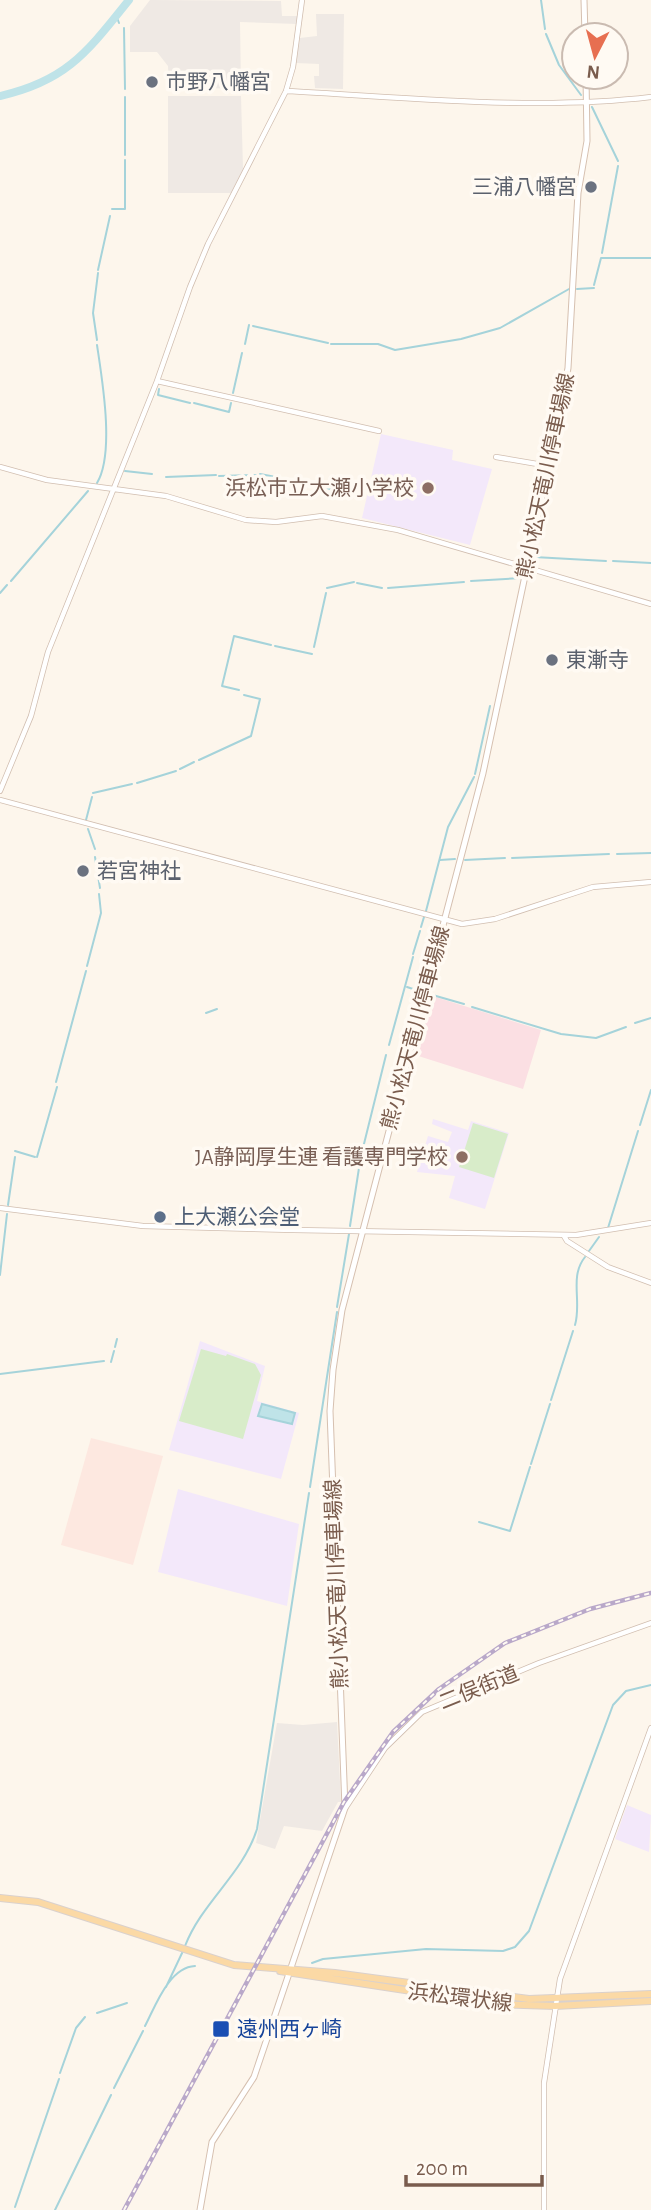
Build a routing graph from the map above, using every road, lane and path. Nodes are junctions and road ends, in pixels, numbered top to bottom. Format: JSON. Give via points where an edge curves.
{"nodes":[{"id":1,"x":302,"y":0,"type":"edge"},
{"id":2,"x":584,"y":0,"type":"edge"},
{"id":3,"x":585,"y":21,"type":"edge"},
{"id":4,"x":286,"y":91,"type":"junction"},
{"id":5,"x":586,"y":91,"type":"edge"},
{"id":6,"x":651,"y":97,"type":"edge"},
{"id":7,"x":586,"y":102,"type":"junction"},
{"id":8,"x":157,"y":381,"type":"junction"},
{"id":9,"x":379,"y":431,"type":"dead end"},
{"id":10,"x":496,"y":457,"type":"dead end"},
{"id":11,"x":549,"y":466,"type":"junction"},
{"id":12,"x":0,"y":467,"type":"edge"},
{"id":13,"x":113,"y":489,"type":"junction"},
{"id":14,"x":527,"y":566,"type":"junction"},
{"id":15,"x":651,"y":604,"type":"edge"},
{"id":16,"x":0,"y":791,"type":"edge"},
{"id":17,"x":0,"y":800,"type":"edge"},
{"id":18,"x":651,"y":882,"type":"edge"},
{"id":19,"x":445,"y":919,"type":"junction"},
{"id":20,"x":0,"y":1208,"type":"edge"},
{"id":21,"x":651,"y":1223,"type":"edge"},
{"id":22,"x":361,"y":1230,"type":"junction"},
{"id":23,"x":564,"y":1236,"type":"junction"},
{"id":24,"x":651,"y":1283,"type":"edge"},
{"id":25,"x":651,"y":1623,"type":"edge"},
{"id":26,"x":651,"y":1728,"type":"edge"},
{"id":27,"x":345,"y":1808,"type":"junction"},
{"id":28,"x":0,"y":1898,"type":"edge"},
{"id":29,"x":290,"y":1971,"type":"junction"},
{"id":30,"x":651,"y":1994,"type":"edge"},
{"id":31,"x":651,"y":2001,"type":"edge"},
{"id":32,"x":556,"y":2002,"type":"junction"},
{"id":33,"x":200,"y":2210,"type":"edge"},
{"id":34,"x":544,"y":2210,"type":"edge"}],
"edges":[{"from":1,"to":4,"type":"street"},
{"from":2,"to":3,"type":"main road"},
{"from":4,"to":7,"type":"street"},
{"from":4,"to":8,"type":"street","via":[[208,244]]},
{"from":5,"to":7,"type":"main road","name":"熊小松天竜川停車場線"},
{"from":6,"to":7,"type":"street"},
{"from":7,"to":11,"type":"main road","name":"熊小松天竜川停車場線","via":[[587,141],[578,193],[568,369]]},
{"from":8,"to":9,"type":"street"},
{"from":8,"to":13,"type":"street"},
{"from":10,"to":11,"type":"street"},
{"from":11,"to":14,"type":"main road","name":"熊小松天竜川停車場線"},
{"from":12,"to":13,"type":"street","via":[[37,478]]},
{"from":13,"to":14,"type":"street","via":[[166,496],[246,520],[276,522],[322,516],[371,524]]},
{"from":13,"to":16,"type":"street","via":[[48,652],[31,716]]},
{"from":14,"to":15,"type":"street"},
{"from":14,"to":19,"type":"main road","name":"熊小松天竜川停車場線","via":[[483,773]]},
{"from":17,"to":19,"type":"street"},
{"from":18,"to":19,"type":"street","via":[[593,887],[478,922]]},
{"from":19,"to":22,"type":"main road","name":"熊小松天竜川停車場線"},
{"from":20,"to":22,"type":"street","via":[[143,1226]]},
{"from":21,"to":23,"type":"street"},
{"from":22,"to":23,"type":"street"},
{"from":22,"to":27,"type":"main road","name":"熊小松天竜川停車場線","via":[[338,1333],[330,1411]]},
{"from":23,"to":24,"type":"street","via":[[608,1267]]},
{"from":25,"to":27,"type":"street","name":"二俣街道","via":[[422,1712],[385,1748]]},
{"from":26,"to":32,"type":"street","via":[[571,1943]]},
{"from":27,"to":29,"type":"main road","name":"熊小松天竜川停車場線"},
{"from":28,"to":29,"type":"main road","name":"浜松環状線","via":[[38,1902],[234,1965]]},
{"from":29,"to":32,"type":"main road","name":"浜松環状線"},
{"from":29,"to":33,"type":"main road","name":"熊小松天竜川停車場線","via":[[254,2077],[212,2142]]},
{"from":30,"to":32,"type":"main road","name":"浜松環状線"},
{"from":31,"to":32,"type":"main road","name":"浜松環状線"},
{"from":32,"to":34,"type":"street","via":[[544,2083]]}]}
